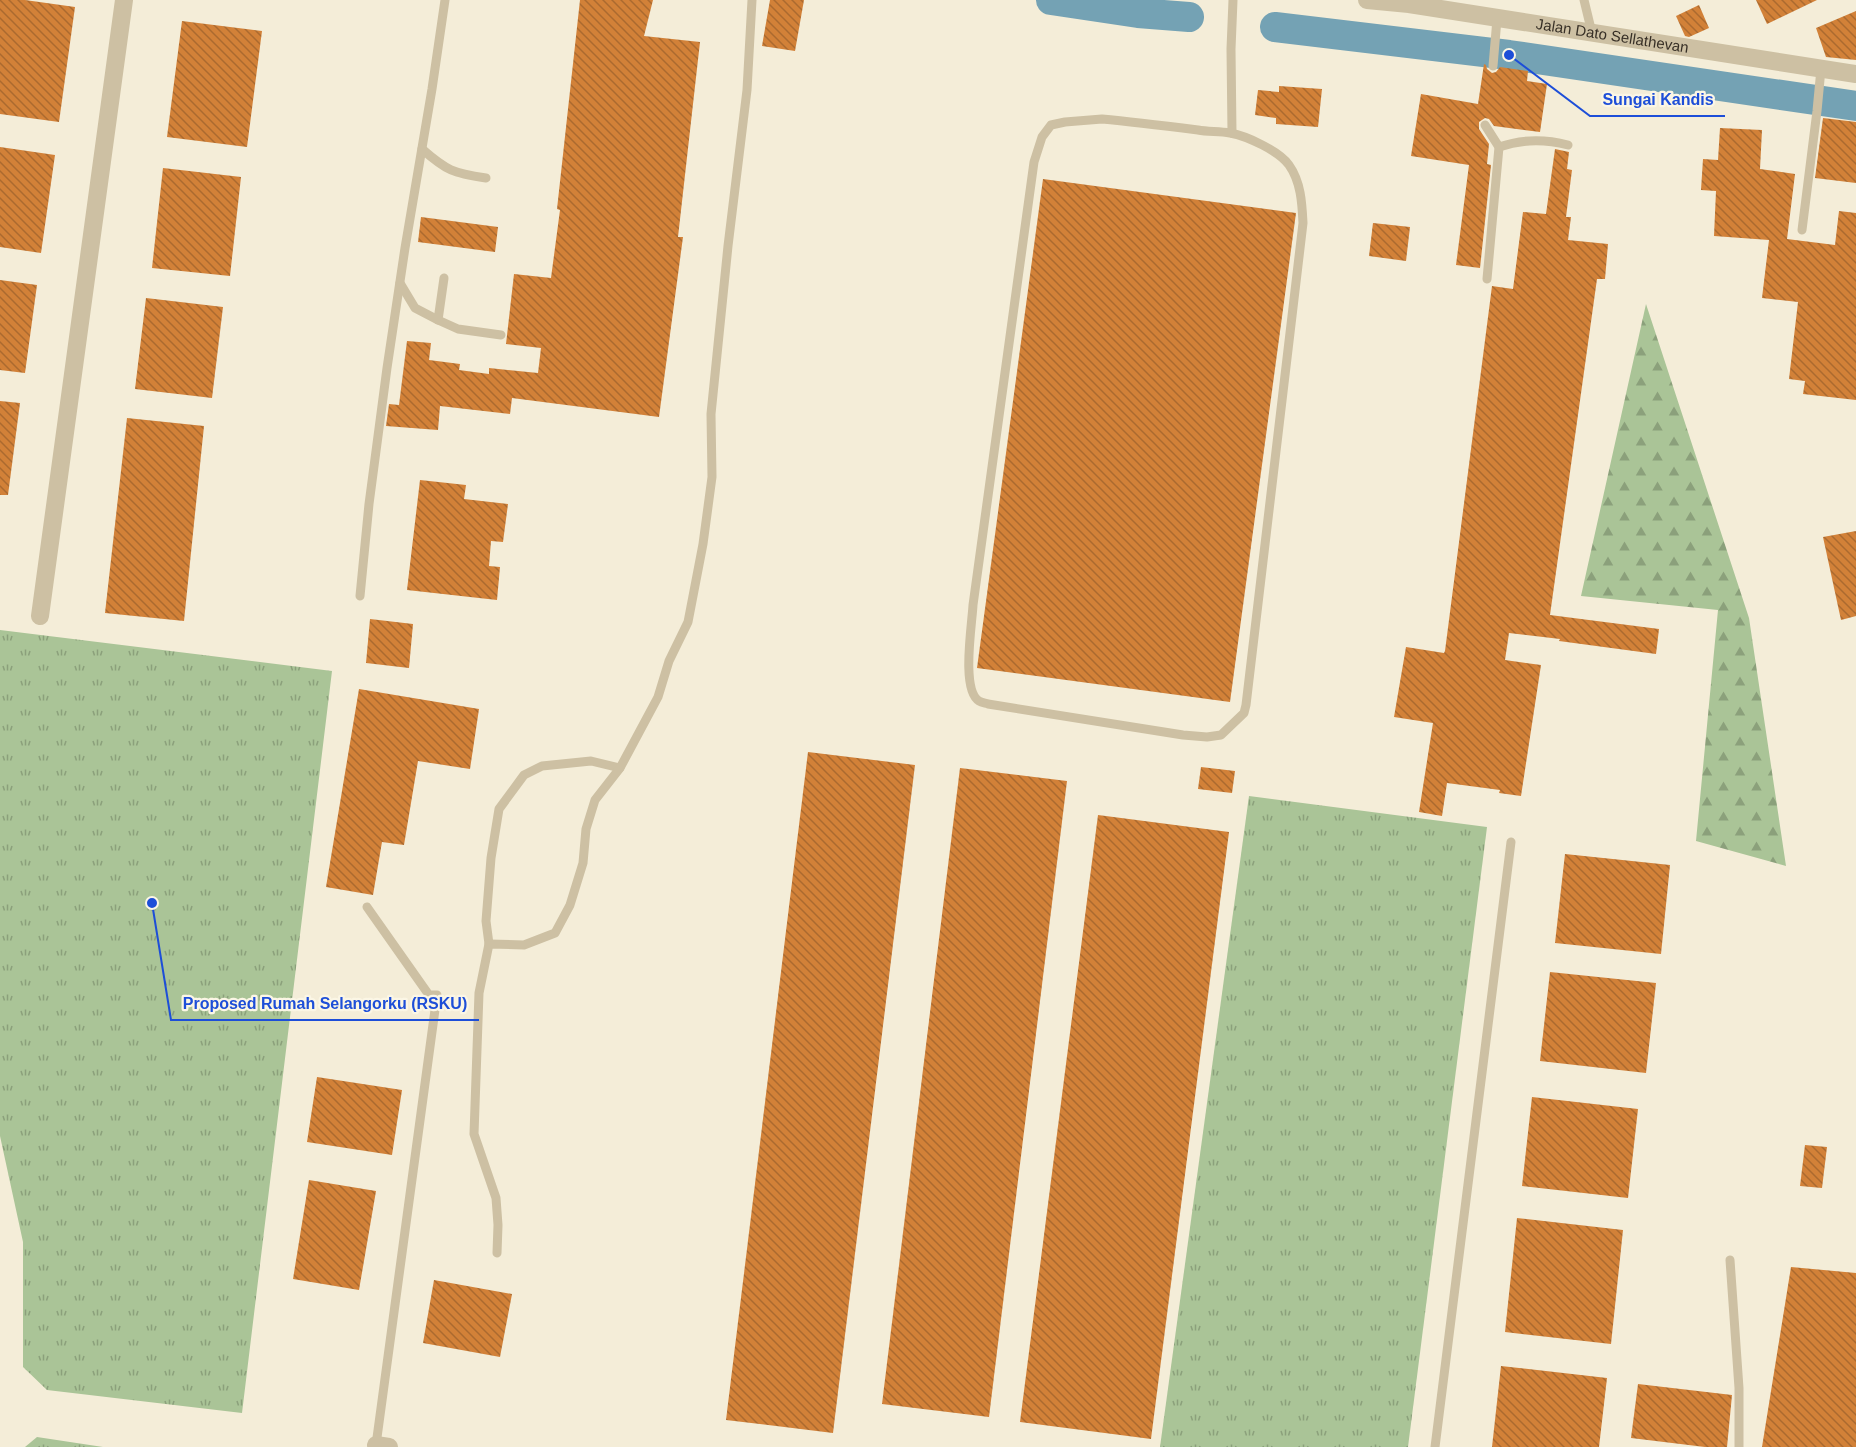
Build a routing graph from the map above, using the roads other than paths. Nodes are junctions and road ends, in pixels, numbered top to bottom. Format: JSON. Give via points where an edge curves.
{"nodes":[{"id":1,"x":124,"y":0,"type":"edge"},
{"id":2,"x":445,"y":0,"type":"edge"},
{"id":3,"x":752,"y":0,"type":"edge"},
{"id":4,"x":1233,"y":0,"type":"edge"},
{"id":5,"x":1367,"y":0,"type":"edge"},
{"id":6,"x":1584,"y":0,"type":"edge"},
{"id":7,"x":1408,"y":2,"type":"edge"},
{"id":8,"x":1497,"y":19,"type":"junction"},
{"id":9,"x":1592,"y":33,"type":"junction"},
{"id":10,"x":1493,"y":63,"type":"dead end"},
{"id":11,"x":1821,"y":69,"type":"junction"},
{"id":12,"x":1856,"y":74,"type":"edge"},
{"id":13,"x":1485,"y":125,"type":"dead end"},
{"id":14,"x":1232,"y":134,"type":"junction"},
{"id":15,"x":1568,"y":144,"type":"dead end"},
{"id":16,"x":1499,"y":147,"type":"junction"},
{"id":17,"x":422,"y":149,"type":"junction"},
{"id":18,"x":486,"y":178,"type":"dead end"},
{"id":19,"x":1802,"y":230,"type":"dead end"},
{"id":20,"x":444,"y":278,"type":"dead end"},
{"id":21,"x":1487,"y":279,"type":"dead end"},
{"id":22,"x":400,"y":283,"type":"junction"},
{"id":23,"x":438,"y":320,"type":"junction"},
{"id":24,"x":501,"y":335,"type":"dead end"},
{"id":25,"x":360,"y":597,"type":"dead end"},
{"id":26,"x":40,"y":616,"type":"dead end"},
{"id":27,"x":620,"y":768,"type":"junction"},
{"id":28,"x":1511,"y":842,"type":"dead end"},
{"id":29,"x":367,"y":908,"type":"dead end"},
{"id":30,"x":489,"y":944,"type":"junction"},
{"id":31,"x":497,"y":1253,"type":"dead end"},
{"id":32,"x":1730,"y":1260,"type":"dead end"},
{"id":33,"x":383,"y":1446,"type":"edge"},
{"id":34,"x":1435,"y":1447,"type":"edge"},
{"id":35,"x":1739,"y":1447,"type":"edge"}],
"edges":[{"from":1,"to":26,"type":"street"},
{"from":2,"to":17,"type":"lane"},
{"from":3,"to":27,"type":"lane","via":[[747,90],[711,414],[712,477],[703,544],[688,622],[669,661],[658,697]]},
{"from":4,"to":14,"type":"lane"},
{"from":5,"to":7,"type":"street","name":"Jalan Dato Sellathevan"},
{"from":6,"to":9,"type":"lane"},
{"from":7,"to":8,"type":"street","name":"Jalan Dato Sellathevan"},
{"from":8,"to":9,"type":"street","name":"Jalan Dato Sellathevan"},
{"from":8,"to":10,"type":"lane"},
{"from":9,"to":11,"type":"street","name":"Jalan Dato Sellathevan"},
{"from":11,"to":12,"type":"street","name":"Jalan Dato Sellathevan"},
{"from":11,"to":19,"type":"lane"},
{"from":13,"to":16,"type":"lane"},
{"from":14,"to":14,"type":"lane","via":[[1263,145],[1289,165],[1302,199],[1303,223],[1244,713],[1221,735],[1207,737],[978,701],[968,675],[973,605],[1034,162],[1042,137],[1051,125],[1102,119]]},
{"from":15,"to":16,"type":"lane","via":[[1534,140]]},
{"from":16,"to":21,"type":"lane"},
{"from":17,"to":18,"type":"lane","via":[[453,172]]},
{"from":17,"to":22,"type":"lane"},
{"from":20,"to":23,"type":"lane"},
{"from":22,"to":23,"type":"lane","via":[[415,308]]},
{"from":22,"to":25,"type":"lane"},
{"from":23,"to":24,"type":"lane","via":[[458,329]]},
{"from":27,"to":30,"type":"lane","via":[[595,800],[586,829],[583,863],[570,906],[555,933],[524,945]]},
{"from":27,"to":30,"type":"lane","via":[[591,761],[542,766],[524,774],[499,809],[486,921]]},
{"from":28,"to":34,"type":"lane"},
{"from":29,"to":33,"type":"lane","via":[[429,995],[437,995]]},
{"from":30,"to":31,"type":"lane","via":[[479,993],[474,1134],[496,1198]]},
{"from":32,"to":35,"type":"lane"}]}
